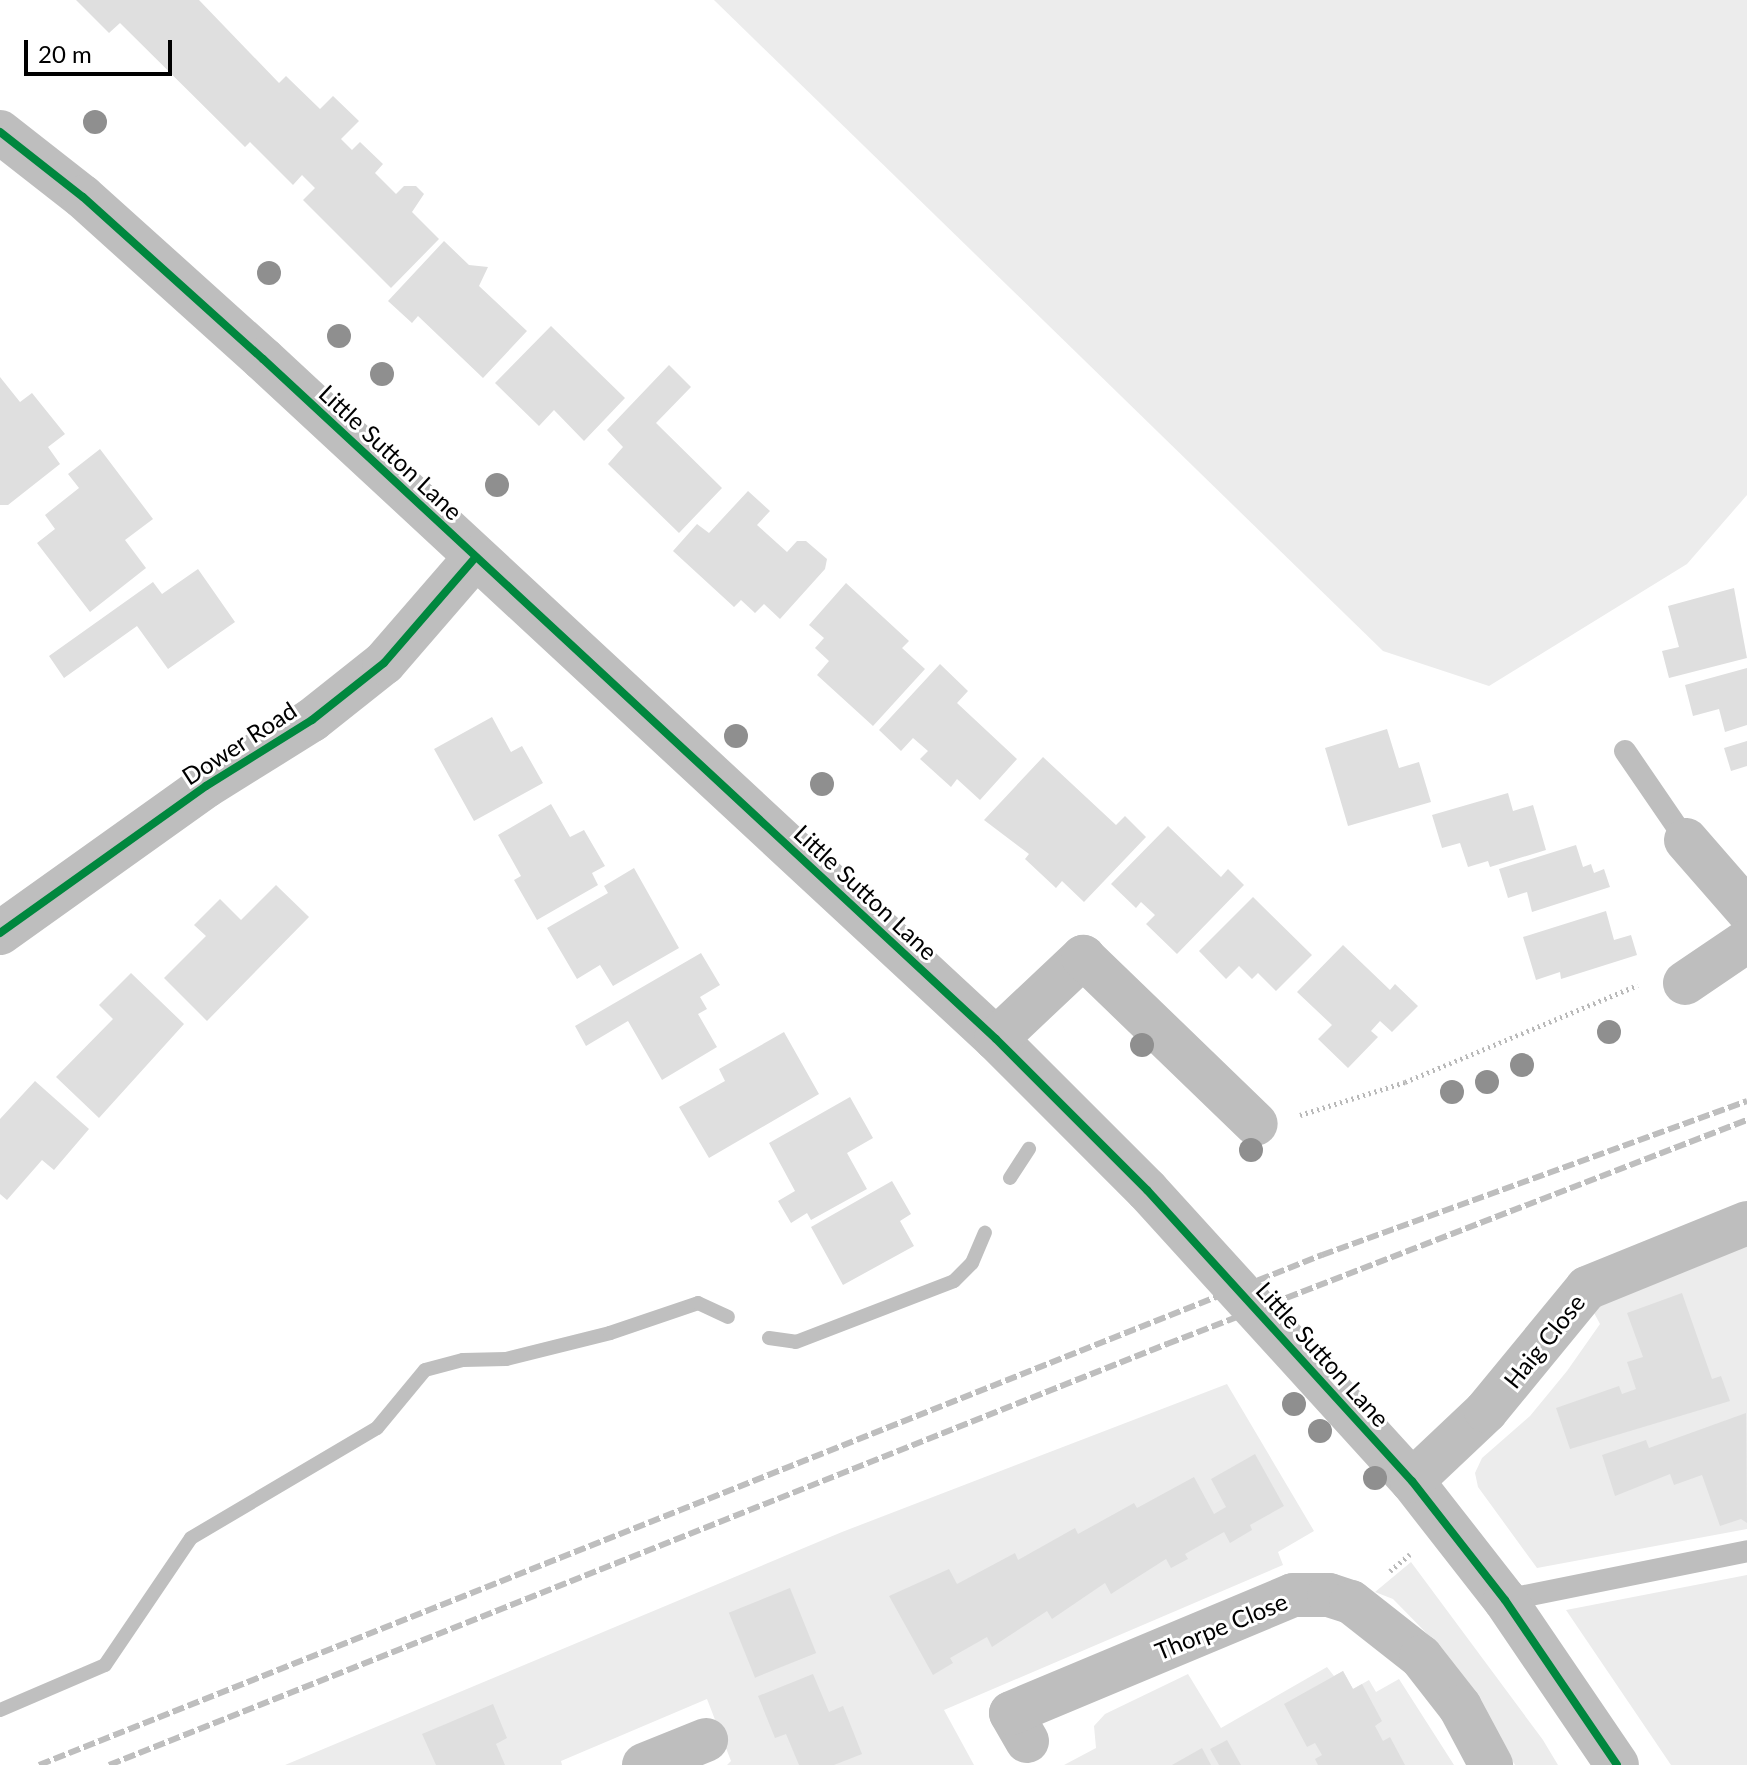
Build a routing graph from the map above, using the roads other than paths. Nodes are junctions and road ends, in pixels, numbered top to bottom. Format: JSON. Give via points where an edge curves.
{"nodes":[{"id":1,"x":0,"y":132,"type":"edge"},
{"id":2,"x":475,"y":558,"type":"junction"},
{"id":3,"x":1625,"y":751,"type":"dead end"},
{"id":4,"x":1686,"y":840,"type":"joint"},
{"id":5,"x":1747,"y":910,"type":"edge"},
{"id":6,"x":0,"y":933,"type":"edge"},
{"id":7,"x":1747,"y":941,"type":"edge"},
{"id":8,"x":1685,"y":983,"type":"road end"},
{"id":9,"x":996,"y":1039,"type":"junction"},
{"id":10,"x":1256,"y":1124,"type":"road end"},
{"id":11,"x":1747,"y":1223,"type":"edge"},
{"id":12,"x":1412,"y":1481,"type":"junction"},
{"id":13,"x":1747,"y":1551,"type":"edge"},
{"id":14,"x":1505,"y":1600,"type":"junction"},
{"id":15,"x":706,"y":1740,"type":"dead end"},
{"id":16,"x":1027,"y":1741,"type":"dead end"},
{"id":17,"x":651,"y":1764,"type":"edge"},
{"id":18,"x":1491,"y":1765,"type":"edge"},
{"id":19,"x":1617,"y":1765,"type":"edge"}],
"edges":[{"from":1,"to":2,"type":"street","name":"Little Sutton Lane","via":[[83,197]]},
{"from":2,"to":6,"type":"street","name":"Dower Road","via":[[384,663],[312,720],[206,786]]},
{"from":2,"to":9,"type":"street","name":"Little Sutton Lane"},
{"from":3,"to":4,"type":"lane"},
{"from":4,"to":5,"type":"street"},
{"from":7,"to":8,"type":"street"},
{"from":9,"to":10,"type":"street","via":[[1083,957]]},
{"from":9,"to":12,"type":"street","name":"Little Sutton Lane","via":[[1147,1190]]},
{"from":11,"to":12,"type":"street","name":"Haig Close","via":[[1587,1288],[1486,1411]]},
{"from":12,"to":14,"type":"street","name":"Little Sutton Lane"},
{"from":13,"to":14,"type":"lane"},
{"from":14,"to":19,"type":"street","name":"Little Sutton Lane"},
{"from":15,"to":17,"type":"street"},
{"from":16,"to":18,"type":"street","name":"Thorpe Close","via":[[1011,1713],[1293,1595],[1329,1595],[1351,1602],[1421,1657],[1460,1707]]}]}
